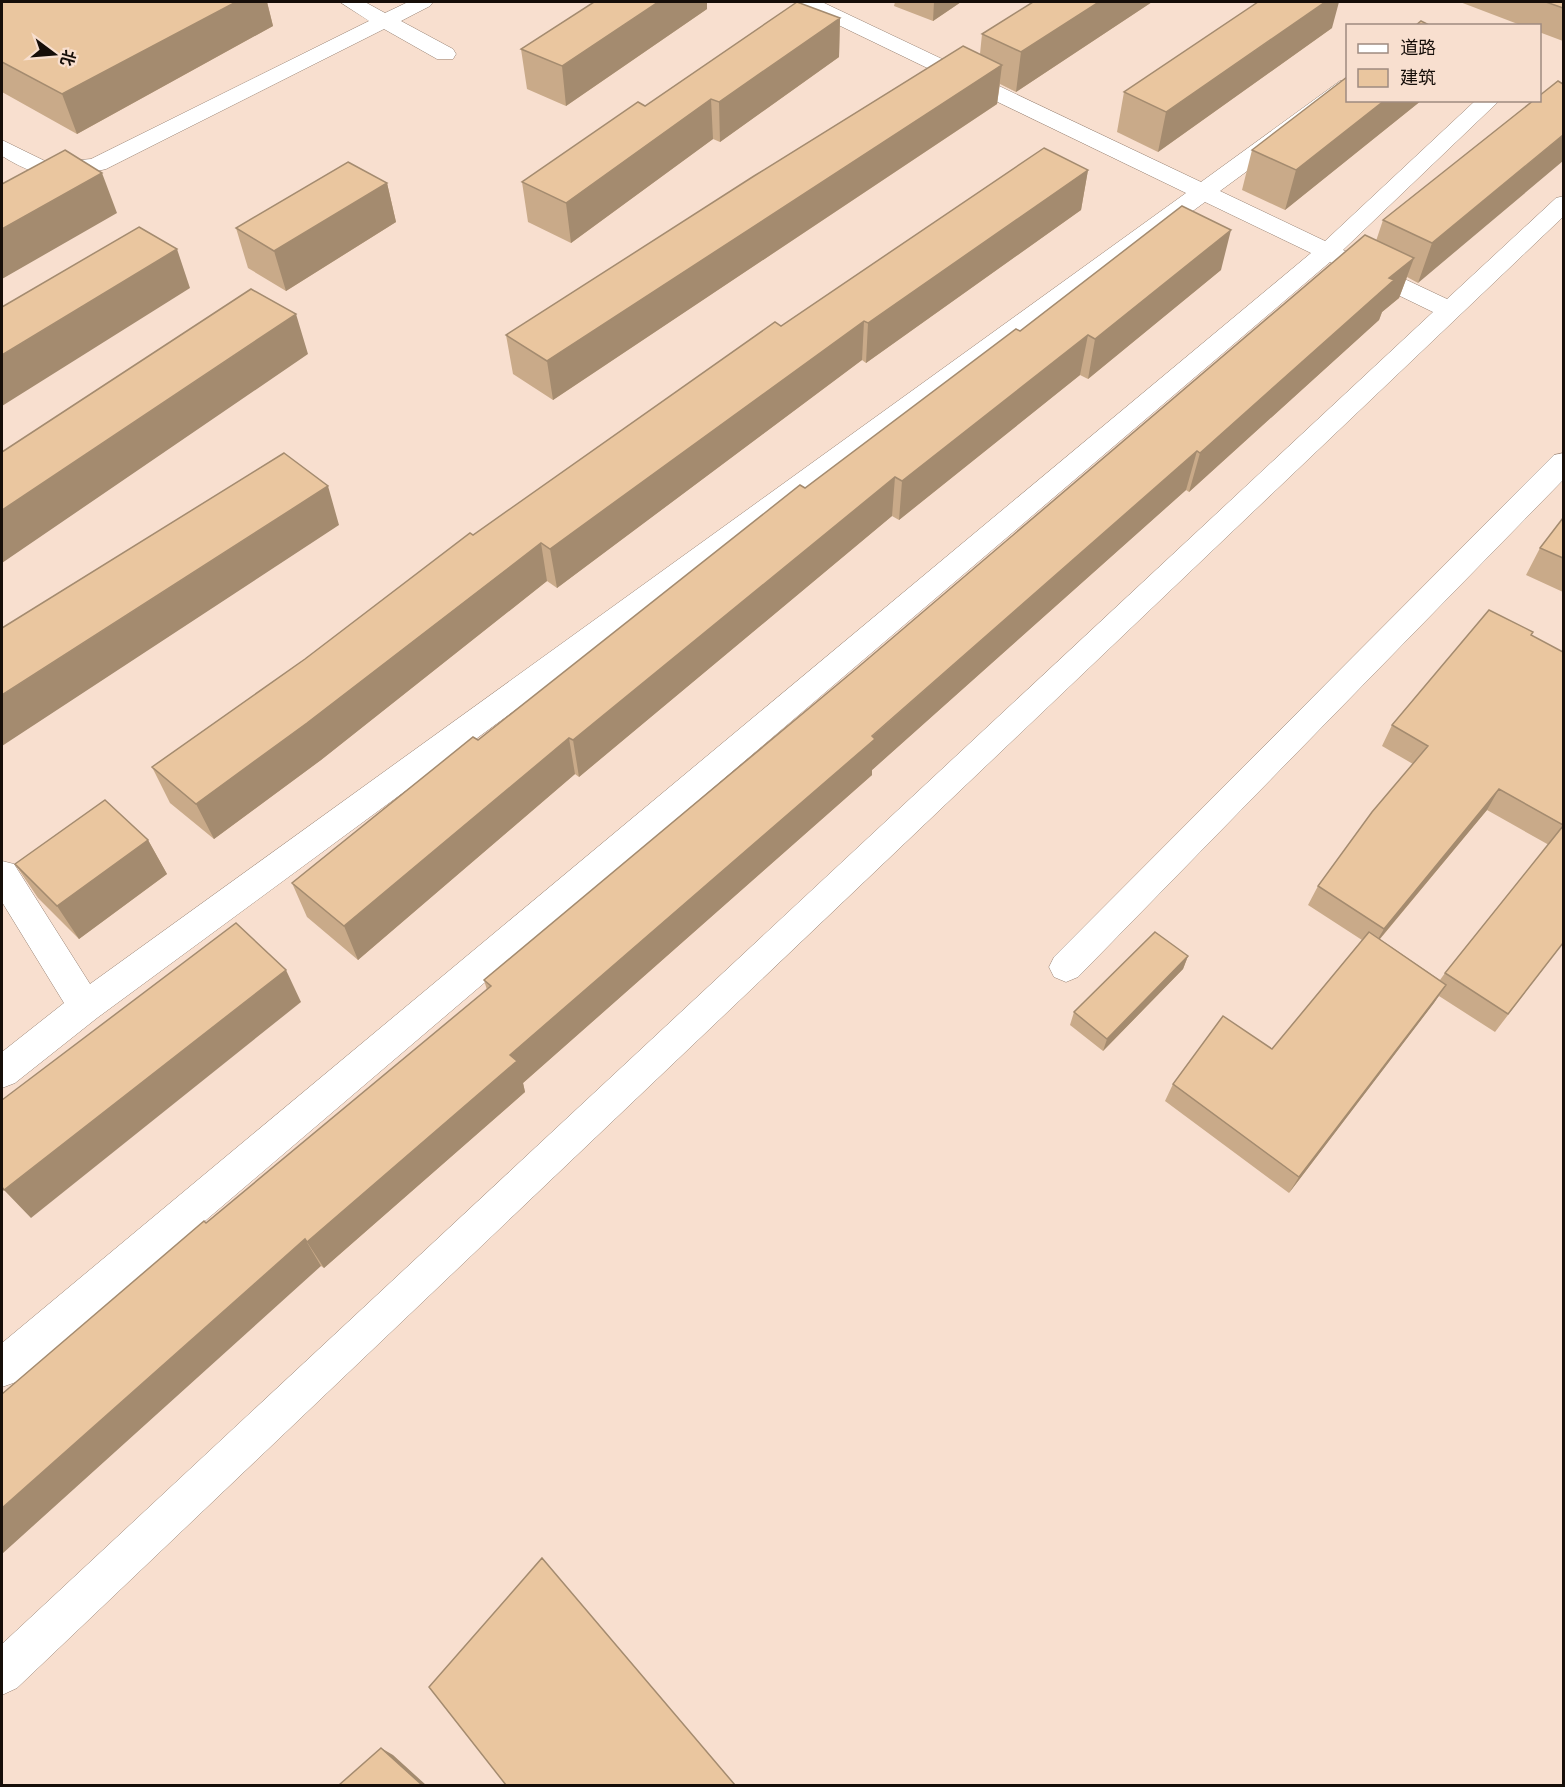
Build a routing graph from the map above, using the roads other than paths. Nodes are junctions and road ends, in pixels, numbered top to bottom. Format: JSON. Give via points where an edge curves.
{"nodes":[{"id":1,"x":350,"y":2,"type":"edge"},
{"id":2,"x":423,"y":2,"type":"edge"},
{"id":3,"x":806,"y":2,"type":"edge"},
{"id":4,"x":385,"y":21,"type":"junction"},
{"id":5,"x":444,"y":54,"type":"dead end"},
{"id":6,"x":1346,"y":87,"type":"edge"},
{"id":7,"x":1487,"y":102,"type":"edge"},
{"id":8,"x":2,"y":147,"type":"edge"},
{"id":9,"x":1203,"y":192,"type":"junction"},
{"id":10,"x":1563,"y":203,"type":"edge"},
{"id":11,"x":1328,"y":252,"type":"junction"},
{"id":12,"x":1451,"y":311,"type":"junction"},
{"id":13,"x":1563,"y":462,"type":"edge"},
{"id":14,"x":2,"y":874,"type":"edge"},
{"id":15,"x":1066,"y":967,"type":"dead end"},
{"id":16,"x":86,"y":1007,"type":"junction"},
{"id":17,"x":2,"y":1072,"type":"edge"},
{"id":18,"x":2,"y":1368,"type":"edge"},
{"id":19,"x":2,"y":1673,"type":"edge"}],
"edges":[{"from":1,"to":4,"type":"street"},
{"from":2,"to":4,"type":"street"},
{"from":3,"to":9,"type":"street"},
{"from":4,"to":5,"type":"street"},
{"from":4,"to":8,"type":"street","via":[[98,164],[30,175]]},
{"from":6,"to":9,"type":"street"},
{"from":7,"to":11,"type":"street"},
{"from":9,"to":11,"type":"street"},
{"from":9,"to":16,"type":"street"},
{"from":10,"to":12,"type":"street"},
{"from":11,"to":12,"type":"street"},
{"from":11,"to":18,"type":"street"},
{"from":12,"to":19,"type":"street"},
{"from":13,"to":15,"type":"street"},
{"from":14,"to":16,"type":"street"},
{"from":16,"to":17,"type":"street"}]}
